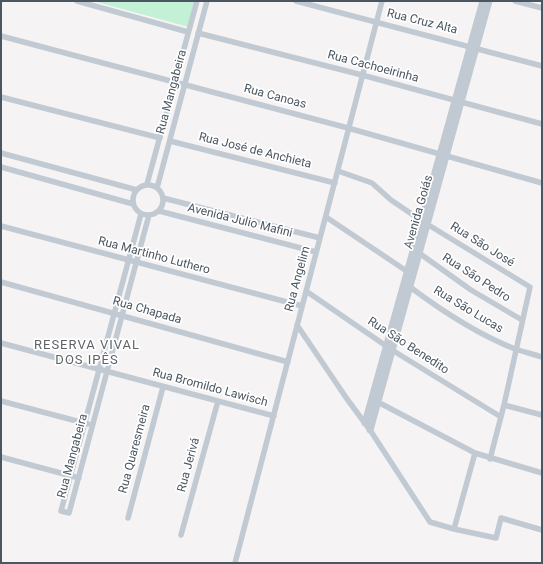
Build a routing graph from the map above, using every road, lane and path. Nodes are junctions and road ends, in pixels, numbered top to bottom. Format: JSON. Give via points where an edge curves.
{"nodes":[{"id":1,"x":77,"y":1,"type":"edge"},
{"id":2,"x":197,"y":1,"type":"edge"},
{"id":3,"x":207,"y":1,"type":"edge"},
{"id":4,"x":296,"y":1,"type":"edge"},
{"id":5,"x":382,"y":1,"type":"edge"},
{"id":6,"x":484,"y":1,"type":"edge"},
{"id":7,"x":489,"y":1,"type":"edge"},
{"id":8,"x":515,"y":1,"type":"edge"},
{"id":9,"x":542,"y":8,"type":"edge"},
{"id":10,"x":376,"y":22,"type":"junction"},
{"id":11,"x":188,"y":32,"type":"junction"},
{"id":12,"x":198,"y":33,"type":"junction"},
{"id":13,"x":1,"y":36,"type":"edge"},
{"id":14,"x":474,"y":47,"type":"junction"},
{"id":15,"x":542,"y":66,"type":"edge"},
{"id":16,"x":362,"y":75,"type":"junction"},
{"id":17,"x":174,"y":82,"type":"junction"},
{"id":18,"x":184,"y":85,"type":"junction"},
{"id":19,"x":1,"y":97,"type":"edge"},
{"id":20,"x":459,"y":102,"type":"junction"},
{"id":21,"x":542,"y":124,"type":"edge"},
{"id":22,"x":348,"y":128,"type":"junction"},
{"id":23,"x":160,"y":138,"type":"junction"},
{"id":24,"x":170,"y":140,"type":"junction"},
{"id":25,"x":1,"y":153,"type":"edge"},
{"id":26,"x":444,"y":155,"type":"junction"},
{"id":27,"x":1,"y":167,"type":"edge"},
{"id":28,"x":338,"y":171,"type":"junction"},
{"id":29,"x":335,"y":182,"type":"junction"},
{"id":30,"x":542,"y":182,"type":"edge"},
{"id":31,"x":147,"y":184,"type":"junction"},
{"id":32,"x":157,"y":188,"type":"junction"},
{"id":33,"x":136,"y":190,"type":"junction"},
{"id":34,"x":163,"y":198,"type":"junction"},
{"id":35,"x":133,"y":204,"type":"junction"},
{"id":36,"x":158,"y":211,"type":"junction"},
{"id":37,"x":141,"y":214,"type":"junction"},
{"id":38,"x":149,"y":215,"type":"junction"},
{"id":39,"x":326,"y":217,"type":"junction"},
{"id":40,"x":425,"y":222,"type":"junction"},
{"id":41,"x":1,"y":226,"type":"edge"},
{"id":42,"x":320,"y":238,"type":"junction"},
{"id":43,"x":316,"y":252,"type":"junction"},
{"id":44,"x":419,"y":253,"type":"junction"},
{"id":45,"x":128,"y":260,"type":"junction"},
{"id":46,"x":137,"y":262,"type":"junction"},
{"id":47,"x":408,"y":272,"type":"junction"},
{"id":48,"x":1,"y":282,"type":"edge"},
{"id":49,"x":410,"y":287,"type":"junction"},
{"id":50,"x":306,"y":291,"type":"junction"},
{"id":51,"x":302,"y":306,"type":"junction"},
{"id":52,"x":114,"y":313,"type":"junction"},
{"id":53,"x":122,"y":316,"type":"junction"},
{"id":54,"x":522,"y":320,"type":"junction"},
{"id":55,"x":297,"y":325,"type":"junction"},
{"id":56,"x":1,"y":343,"type":"edge"},
{"id":57,"x":389,"y":348,"type":"junction"},
{"id":58,"x":516,"y":349,"type":"junction"},
{"id":59,"x":542,"y":357,"type":"edge"},
{"id":60,"x":288,"y":362,"type":"junction"},
{"id":61,"x":99,"y":369,"type":"junction"},
{"id":62,"x":107,"y":372,"type":"junction"},
{"id":63,"x":163,"y":387,"type":"junction"},
{"id":64,"x":1,"y":401,"type":"edge"},
{"id":65,"x":218,"y":401,"type":"junction"},
{"id":66,"x":375,"y":401,"type":"junction"},
{"id":67,"x":504,"y":405,"type":"junction"},
{"id":68,"x":542,"y":415,"type":"edge"},
{"id":69,"x":274,"y":416,"type":"junction"},
{"id":70,"x":501,"y":417,"type":"junction"},
{"id":71,"x":84,"y":423,"type":"junction"},
{"id":72,"x":365,"y":423,"type":"junction"},
{"id":73,"x":93,"y":426,"type":"junction"},
{"id":74,"x":370,"y":430,"type":"junction"},
{"id":75,"x":475,"y":453,"type":"junction"},
{"id":76,"x":1,"y":457,"type":"edge"},
{"id":77,"x":490,"y":459,"type":"junction"},
{"id":78,"x":542,"y":473,"type":"edge"},
{"id":79,"x":70,"y":476,"type":"junction"},
{"id":80,"x":79,"y":478,"type":"junction"},
{"id":81,"x":128,"y":518,"type":"dead end"},
{"id":82,"x":454,"y":529,"type":"junction"},
{"id":83,"x":542,"y":530,"type":"edge"},
{"id":84,"x":181,"y":535,"type":"dead end"},
{"id":85,"x":235,"y":563,"type":"edge"}],
"edges":[{"from":1,"to":11,"type":"street"},
{"from":2,"to":11,"type":"street","name":"Rua Mangabeira"},
{"from":3,"to":12,"type":"street","name":"Rua Mangabeira"},
{"from":4,"to":10,"type":"street","name":"Rua Cruz Alta"},
{"from":5,"to":10,"type":"street","name":"Rua Angelim"},
{"from":6,"to":14,"type":"street","name":"Avenida Goiás"},
{"from":7,"to":14,"type":"street","name":"Avenida Goiás"},
{"from":8,"to":9,"type":"street"},
{"from":10,"to":14,"type":"street","name":"Rua Cruz Alta"},
{"from":10,"to":16,"type":"street","name":"Rua Angelim"},
{"from":11,"to":17,"type":"street","name":"Rua Mangabeira"},
{"from":12,"to":16,"type":"street","name":"Rua Cachoeirinha"},
{"from":12,"to":18,"type":"street","name":"Rua Mangabeira"},
{"from":13,"to":17,"type":"street","name":"Rua Canoas"},
{"from":14,"to":15,"type":"street","name":"Rua Cruz Alta"},
{"from":14,"to":20,"type":"street","name":"Avenida Goiás"},
{"from":16,"to":20,"type":"street","name":"Rua Cachoeirinha"},
{"from":16,"to":22,"type":"street","name":"Rua Angelim"},
{"from":17,"to":18,"type":"street","name":"Rua Canoas"},
{"from":17,"to":23,"type":"street","name":"Rua Mangabeira"},
{"from":18,"to":22,"type":"street","name":"Rua Canoas"},
{"from":18,"to":24,"type":"street","name":"Rua Mangabeira"},
{"from":19,"to":23,"type":"street"},
{"from":20,"to":21,"type":"street","name":"Rua Cachoeirinha"},
{"from":20,"to":26,"type":"street","name":"Avenida Goiás"},
{"from":22,"to":26,"type":"street","name":"Rua Canoas"},
{"from":22,"to":28,"type":"street","name":"Rua Angelim"},
{"from":23,"to":31,"type":"street","name":"Rua Mangabeira"},
{"from":24,"to":29,"type":"street","name":"Rua José de Anchieta"},
{"from":24,"to":32,"type":"street","name":"Rua Mangabeira"},
{"from":25,"to":33,"type":"street"},
{"from":26,"to":30,"type":"street","name":"Rua Canoas"},
{"from":26,"to":40,"type":"street","name":"Avenida Goiás"},
{"from":27,"to":35,"type":"street"},
{"from":28,"to":29,"type":"street","name":"Rua Angelim"},
{"from":28,"to":40,"type":"street","name":"Rua São José","via":[[372,183],[391,200]]},
{"from":29,"to":39,"type":"street","name":"Rua Angelim"},
{"from":31,"to":32,"type":"street"},
{"from":31,"to":33,"type":"street"},
{"from":32,"to":34,"type":"street"},
{"from":33,"to":35,"type":"street"},
{"from":34,"to":36,"type":"street"},
{"from":34,"to":42,"type":"street","name":"Avenida Julio Mafini"},
{"from":35,"to":37,"type":"street"},
{"from":36,"to":38,"type":"street"},
{"from":36,"to":43,"type":"street","name":"Avenida Julio Mafini"},
{"from":37,"to":38,"type":"street"},
{"from":37,"to":45,"type":"street","name":"Rua Mangabeira"},
{"from":38,"to":46,"type":"street","name":"Rua Mangabeira"},
{"from":39,"to":42,"type":"street","name":"Rua Angelim"},
{"from":39,"to":47,"type":"street"},
{"from":40,"to":44,"type":"street","name":"Avenida Goiás"},
{"from":40,"to":47,"type":"street","name":"Avenida Goiás"},
{"from":40,"to":54,"type":"street","name":"Rua São José","via":[[530,287]]},
{"from":41,"to":45,"type":"street","name":"Rua Martinho Luthero"},
{"from":42,"to":43,"type":"street","name":"Rua Angelim"},
{"from":43,"to":50,"type":"street","name":"Rua Angelim"},
{"from":44,"to":49,"type":"street","name":"Avenida Goiás"},
{"from":44,"to":54,"type":"street","name":"Rua São Pedro","via":[[471,290]]},
{"from":45,"to":46,"type":"street","name":"Rua Martinho Luthero"},
{"from":45,"to":52,"type":"street","name":"Rua Mangabeira"},
{"from":46,"to":51,"type":"street","name":"Rua Martinho Luthero"},
{"from":46,"to":53,"type":"street","name":"Rua Mangabeira"},
{"from":47,"to":57,"type":"street","name":"Avenida Goiás"},
{"from":48,"to":52,"type":"street","name":"Rua Chapada"},
{"from":49,"to":57,"type":"street","name":"Avenida Goiás"},
{"from":49,"to":58,"type":"street","name":"Rua São Lucas","via":[[439,308],[485,335]]},
{"from":50,"to":51,"type":"street","name":"Rua Angelim"},
{"from":50,"to":57,"type":"street","name":"Rua São Benedito"},
{"from":51,"to":55,"type":"street","name":"Rua Angelim"},
{"from":52,"to":53,"type":"street","name":"Rua Chapada"},
{"from":52,"to":61,"type":"street","name":"Rua Mangabeira"},
{"from":53,"to":60,"type":"street","name":"Rua Chapada"},
{"from":53,"to":62,"type":"street","name":"Rua Mangabeira"},
{"from":54,"to":58,"type":"street"},
{"from":55,"to":60,"type":"street","name":"Rua Angelim"},
{"from":55,"to":72,"type":"street"},
{"from":56,"to":61,"type":"street","name":"Rua Bromildo Lawisch"},
{"from":57,"to":66,"type":"street","name":"Avenida Goiás"},
{"from":57,"to":70,"type":"street","name":"Rua São Benedito"},
{"from":58,"to":59,"type":"street","name":"Rua São Lucas"},
{"from":58,"to":67,"type":"street"},
{"from":60,"to":69,"type":"street","name":"Rua Angelim"},
{"from":61,"to":62,"type":"street","name":"Rua Bromildo Lawisch"},
{"from":61,"to":71,"type":"street","name":"Rua Mangabeira"},
{"from":62,"to":63,"type":"street","name":"Rua Bromildo Lawisch"},
{"from":62,"to":73,"type":"street","name":"Rua Mangabeira"},
{"from":63,"to":65,"type":"street","name":"Rua Bromildo Lawisch"},
{"from":63,"to":81,"type":"street","name":"Rua Quaresmeira"},
{"from":64,"to":71,"type":"street"},
{"from":65,"to":69,"type":"street","name":"Rua Bromildo Lawisch"},
{"from":65,"to":84,"type":"street","name":"Rua Jerivá"},
{"from":66,"to":72,"type":"street","name":"Avenida Goiás"},
{"from":66,"to":74,"type":"street","name":"Avenida Goiás"},
{"from":66,"to":75,"type":"street"},
{"from":67,"to":68,"type":"street"},
{"from":67,"to":70,"type":"street"},
{"from":69,"to":85,"type":"street","name":"Rua Angelim"},
{"from":70,"to":77,"type":"street"},
{"from":71,"to":73,"type":"street"},
{"from":71,"to":79,"type":"street","name":"Rua Mangabeira"},
{"from":72,"to":74,"type":"street"},
{"from":73,"to":80,"type":"street","name":"Rua Mangabeira"},
{"from":74,"to":82,"type":"street","via":[[430,522]]},
{"from":75,"to":77,"type":"street"},
{"from":75,"to":82,"type":"street"},
{"from":76,"to":79,"type":"street"},
{"from":77,"to":78,"type":"street"},
{"from":79,"to":80,"type":"street"},
{"from":79,"to":80,"type":"street","name":"Rua Mangabeira","via":[[61,511],[69,513]]},
{"from":82,"to":83,"type":"street","via":[[496,538],[501,518]]}]}
